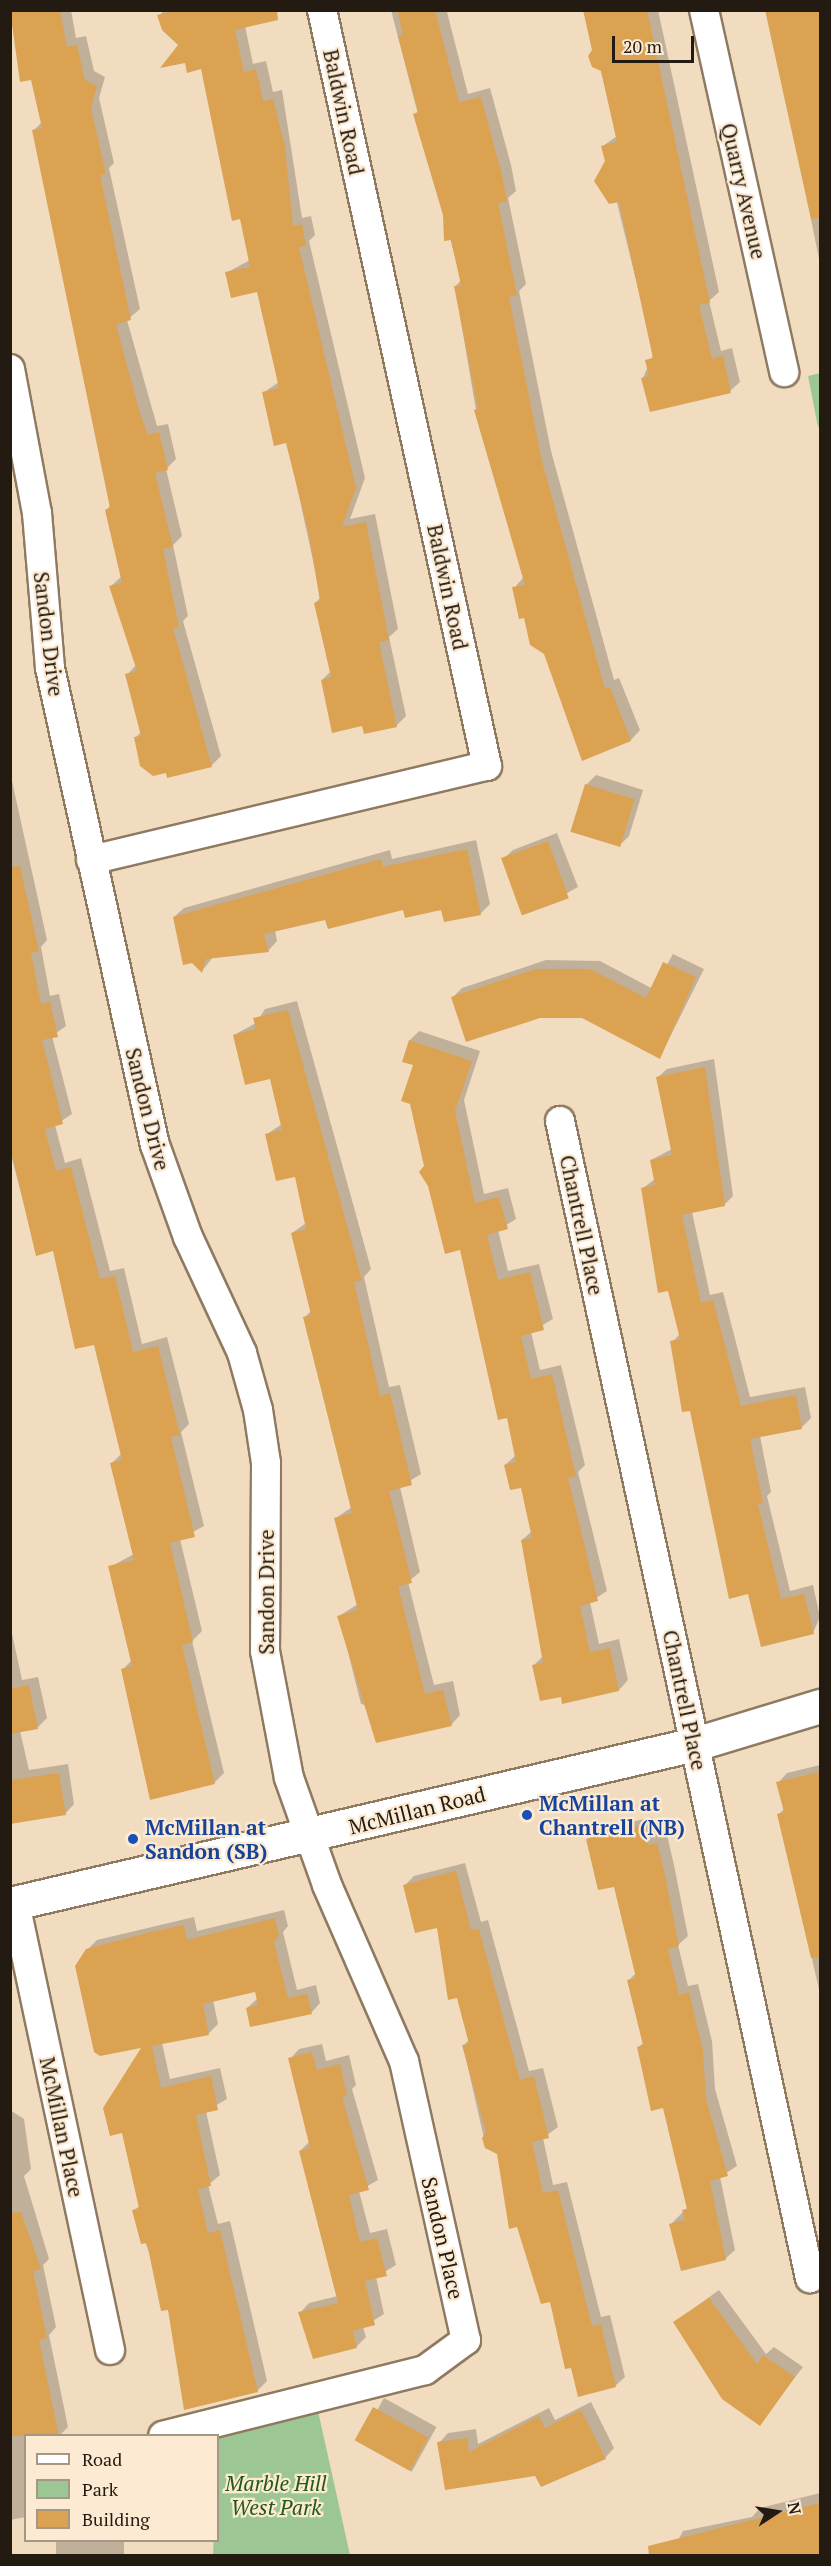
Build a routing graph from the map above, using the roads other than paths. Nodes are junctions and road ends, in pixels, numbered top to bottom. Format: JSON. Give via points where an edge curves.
{"nodes":[{"id":1,"x":322,"y":10,"type":"edge"},
{"id":2,"x":704,"y":10,"type":"edge"},
{"id":3,"x":10,"y":369,"type":"edge"},
{"id":4,"x":784,"y":372,"type":"dead end"},
{"id":5,"x":19,"y":453,"type":"edge"},
{"id":6,"x":91,"y":860,"type":"junction"},
{"id":7,"x":560,"y":1121,"type":"dead end"},
{"id":8,"x":820,"y":1706,"type":"edge"},
{"id":9,"x":695,"y":1744,"type":"junction"},
{"id":10,"x":309,"y":1836,"type":"junction"},
{"id":11,"x":13,"y":1904,"type":"edge"},
{"id":12,"x":810,"y":2278,"type":"dead end"},
{"id":13,"x":110,"y":2350,"type":"dead end"},
{"id":14,"x":172,"y":2434,"type":"edge"}],
"edges":[{"from":1,"to":6,"type":"street","name":"Baldwin Road","via":[[487,765]]},
{"from":2,"to":4,"type":"street","name":"Quarry Avenue"},
{"from":3,"to":5,"type":"street","name":"Sandon Drive"},
{"from":5,"to":6,"type":"street","name":"Sandon Drive","via":[[50,668]]},
{"from":6,"to":10,"type":"street","name":"Sandon Drive","via":[[155,1145],[188,1238],[242,1353],[258,1410],[266,1463],[265,1652],[289,1779]]},
{"from":7,"to":9,"type":"street","name":"Chantrell Place"},
{"from":8,"to":9,"type":"main road","name":"McMillan Road"},
{"from":9,"to":10,"type":"main road","name":"McMillan Road"},
{"from":9,"to":12,"type":"street","name":"Chantrell Place"},
{"from":10,"to":11,"type":"main road","name":"McMillan Road"},
{"from":10,"to":14,"type":"street","name":"Sandon Place","via":[[404,2061],[466,2340],[425,2370]]},
{"from":11,"to":13,"type":"street","name":"McMillan Place"}]}
